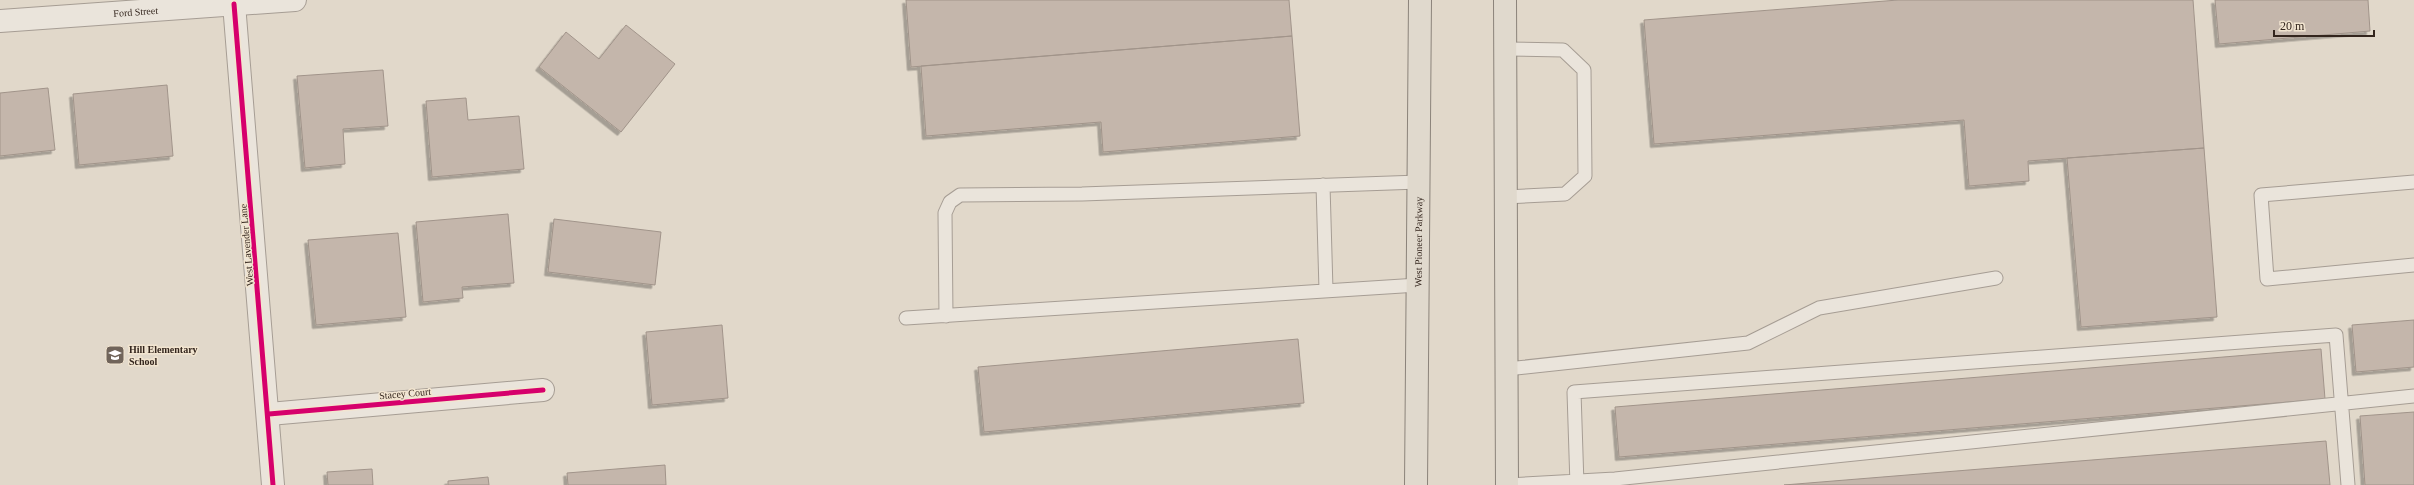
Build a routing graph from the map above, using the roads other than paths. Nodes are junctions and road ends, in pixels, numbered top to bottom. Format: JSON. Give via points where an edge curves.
{"nodes":[{"id":1,"x":295,"y":0,"type":"edge"},
{"id":2,"x":1420,"y":0,"type":"edge"},
{"id":3,"x":1505,"y":0,"type":"edge"},
{"id":4,"x":234,"y":4,"type":"junction"},
{"id":5,"x":0,"y":21,"type":"edge"},
{"id":6,"x":1505,"y":49,"type":"junction"},
{"id":7,"x":1418,"y":182,"type":"junction"},
{"id":8,"x":2414,"y":182,"type":"edge"},
{"id":9,"x":1323,"y":185,"type":"junction"},
{"id":10,"x":1505,"y":197,"type":"junction"},
{"id":11,"x":2414,"y":265,"type":"edge"},
{"id":12,"x":1996,"y":278,"type":"dead end"},
{"id":13,"x":1418,"y":285,"type":"junction"},
{"id":14,"x":1326,"y":290,"type":"junction"},
{"id":15,"x":946,"y":316,"type":"junction"},
{"id":16,"x":906,"y":318,"type":"dead end"},
{"id":17,"x":1506,"y":369,"type":"junction"},
{"id":18,"x":543,"y":390,"type":"dead end"},
{"id":19,"x":2414,"y":396,"type":"edge"},
{"id":20,"x":2342,"y":404,"type":"junction"},
{"id":21,"x":269,"y":414,"type":"junction"},
{"id":22,"x":1577,"y":483,"type":"edge"},
{"id":23,"x":273,"y":485,"type":"edge"},
{"id":24,"x":1416,"y":485,"type":"edge"},
{"id":25,"x":1508,"y":485,"type":"edge"},
{"id":26,"x":2348,"y":485,"type":"edge"}],
"edges":[{"from":1,"to":4,"type":"street","name":"Ford Street"},
{"from":2,"to":7,"type":"main road","name":"West Pioneer Parkway"},
{"from":3,"to":6,"type":"main road"},
{"from":4,"to":5,"type":"street","name":"Ford Street"},
{"from":4,"to":21,"type":"street","name":"West Lavender Lane"},
{"from":6,"to":10,"type":"main road"},
{"from":6,"to":10,"type":"lane","via":[[1563,50],[1584,70],[1585,176],[1565,194]]},
{"from":7,"to":9,"type":"lane"},
{"from":7,"to":13,"type":"main road","name":"West Pioneer Parkway"},
{"from":8,"to":11,"type":"lane","via":[[2261,195],[2267,279]]},
{"from":9,"to":14,"type":"lane"},
{"from":9,"to":15,"type":"lane","via":[[1082,194],[960,195],[950,202],[945,213]]},
{"from":10,"to":17,"type":"main road"},
{"from":12,"to":17,"type":"lane","via":[[1820,308],[1748,343]]},
{"from":13,"to":14,"type":"lane"},
{"from":13,"to":24,"type":"main road","name":"West Pioneer Parkway"},
{"from":14,"to":15,"type":"lane"},
{"from":15,"to":16,"type":"lane"},
{"from":17,"to":25,"type":"main road"},
{"from":18,"to":21,"type":"street","name":"Stacey Court"},
{"from":19,"to":20,"type":"lane"},
{"from":20,"to":22,"type":"lane"},
{"from":20,"to":22,"type":"lane","via":[[2336,336],[1574,392]]},
{"from":20,"to":26,"type":"lane"},
{"from":21,"to":23,"type":"street","name":"West Lavender Lane"},
{"from":22,"to":25,"type":"lane"}]}
